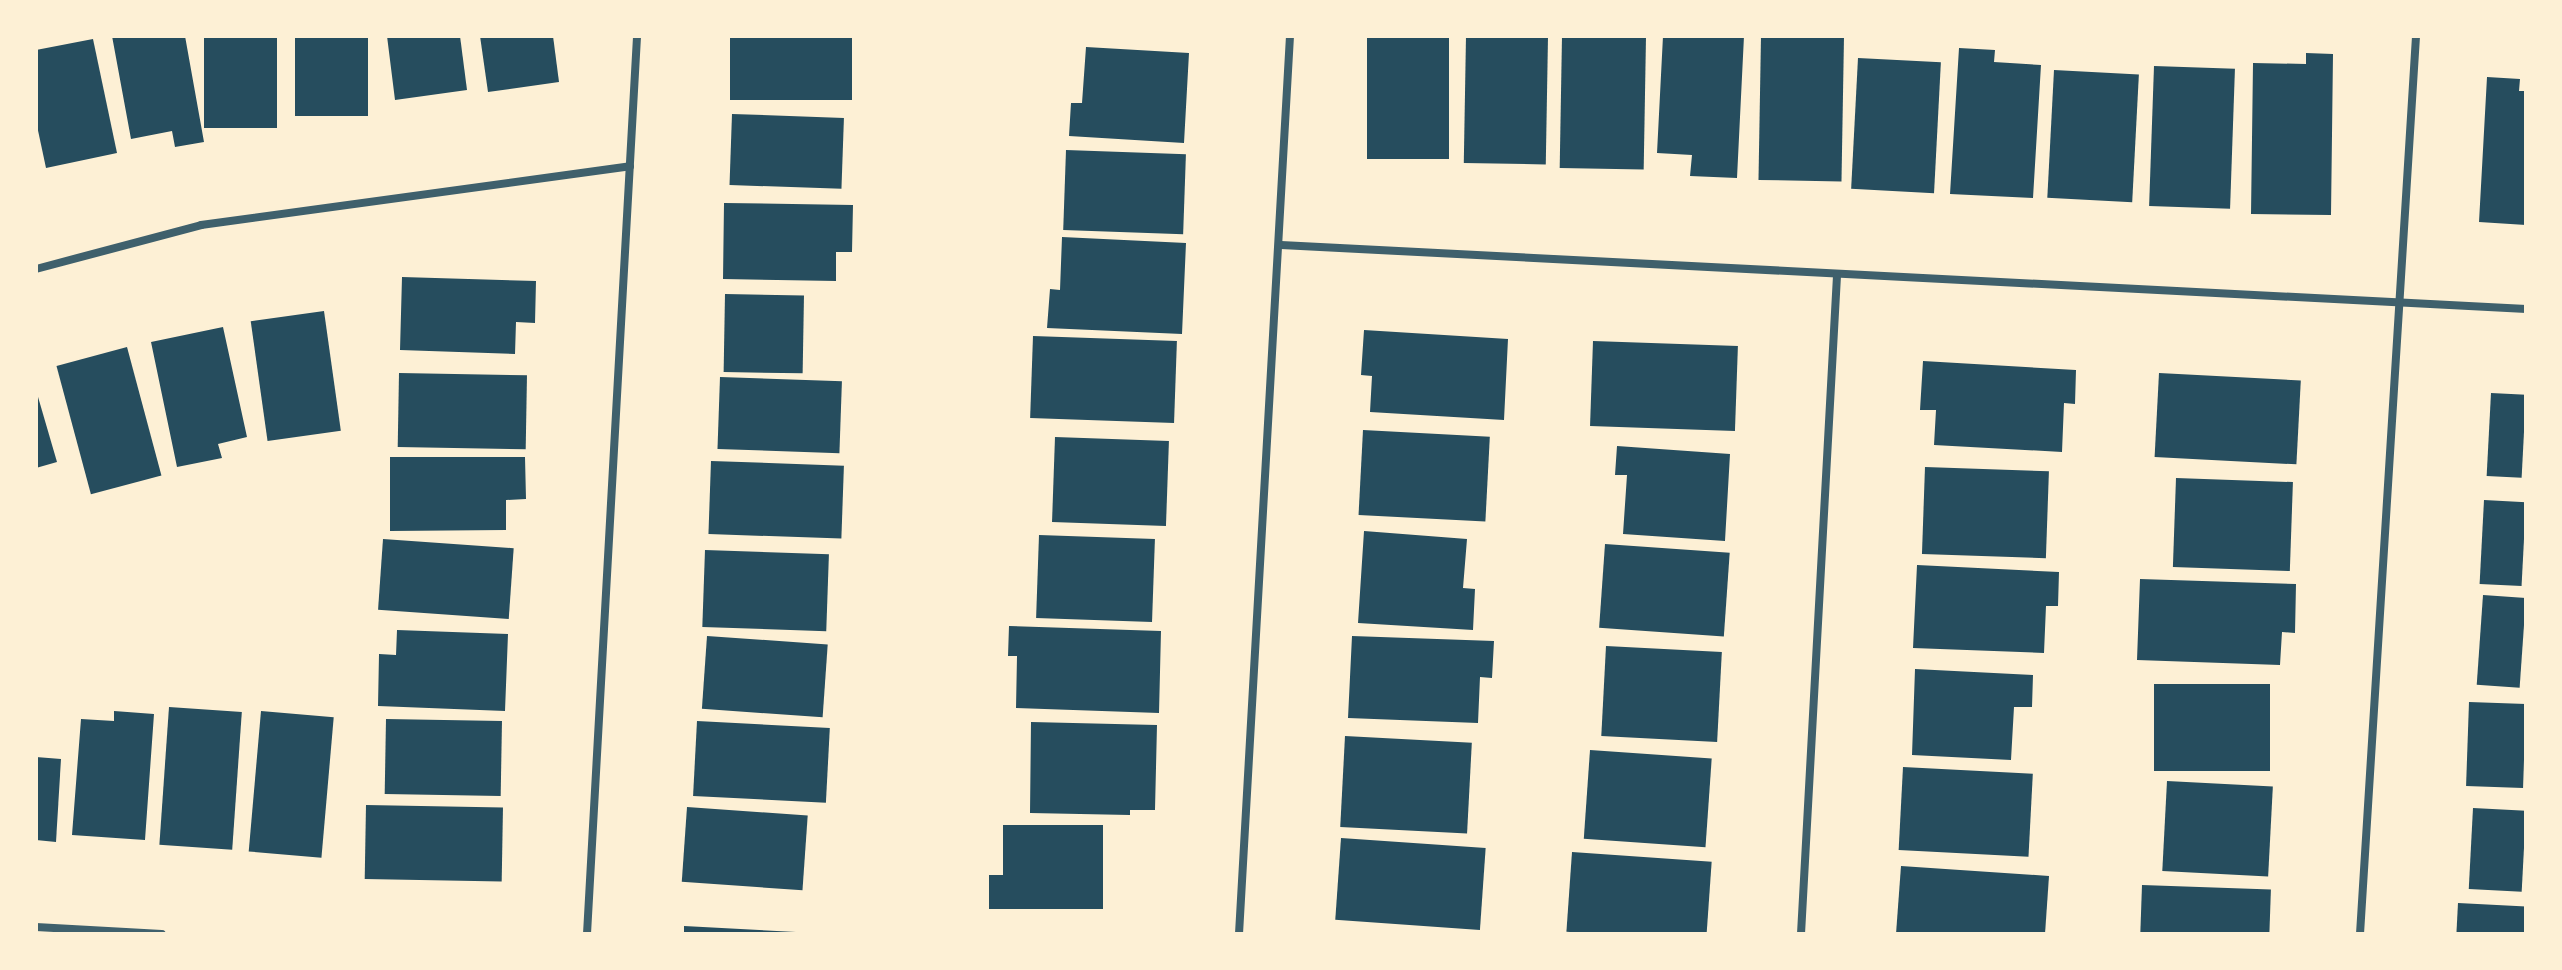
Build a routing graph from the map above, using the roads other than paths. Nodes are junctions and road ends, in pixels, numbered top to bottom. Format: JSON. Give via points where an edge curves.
{"nodes":[{"id":1,"x":637,"y":36,"type":"edge"},
{"id":2,"x":1290,"y":36,"type":"edge"},
{"id":3,"x":2416,"y":36,"type":"edge"},
{"id":4,"x":630,"y":166,"type":"junction"},
{"id":5,"x":1281,"y":245,"type":"junction"},
{"id":6,"x":36,"y":269,"type":"edge"},
{"id":7,"x":1837,"y":275,"type":"junction"},
{"id":8,"x":2398,"y":302,"type":"junction"},
{"id":9,"x":2526,"y":309,"type":"edge"},
{"id":10,"x":36,"y":927,"type":"edge"},
{"id":11,"x":162,"y":934,"type":"edge"},
{"id":12,"x":587,"y":934,"type":"edge"},
{"id":13,"x":1239,"y":934,"type":"edge"},
{"id":14,"x":1801,"y":934,"type":"edge"},
{"id":15,"x":2360,"y":934,"type":"edge"}],
"edges":[{"from":1,"to":4,"type":"street"},
{"from":2,"to":5,"type":"street"},
{"from":3,"to":8,"type":"street"},
{"from":4,"to":6,"type":"street","via":[[201,225]]},
{"from":4,"to":12,"type":"street"},
{"from":5,"to":7,"type":"street"},
{"from":5,"to":13,"type":"street"},
{"from":7,"to":8,"type":"street"},
{"from":7,"to":14,"type":"street"},
{"from":8,"to":9,"type":"street"},
{"from":8,"to":15,"type":"street"},
{"from":10,"to":11,"type":"street"}]}
